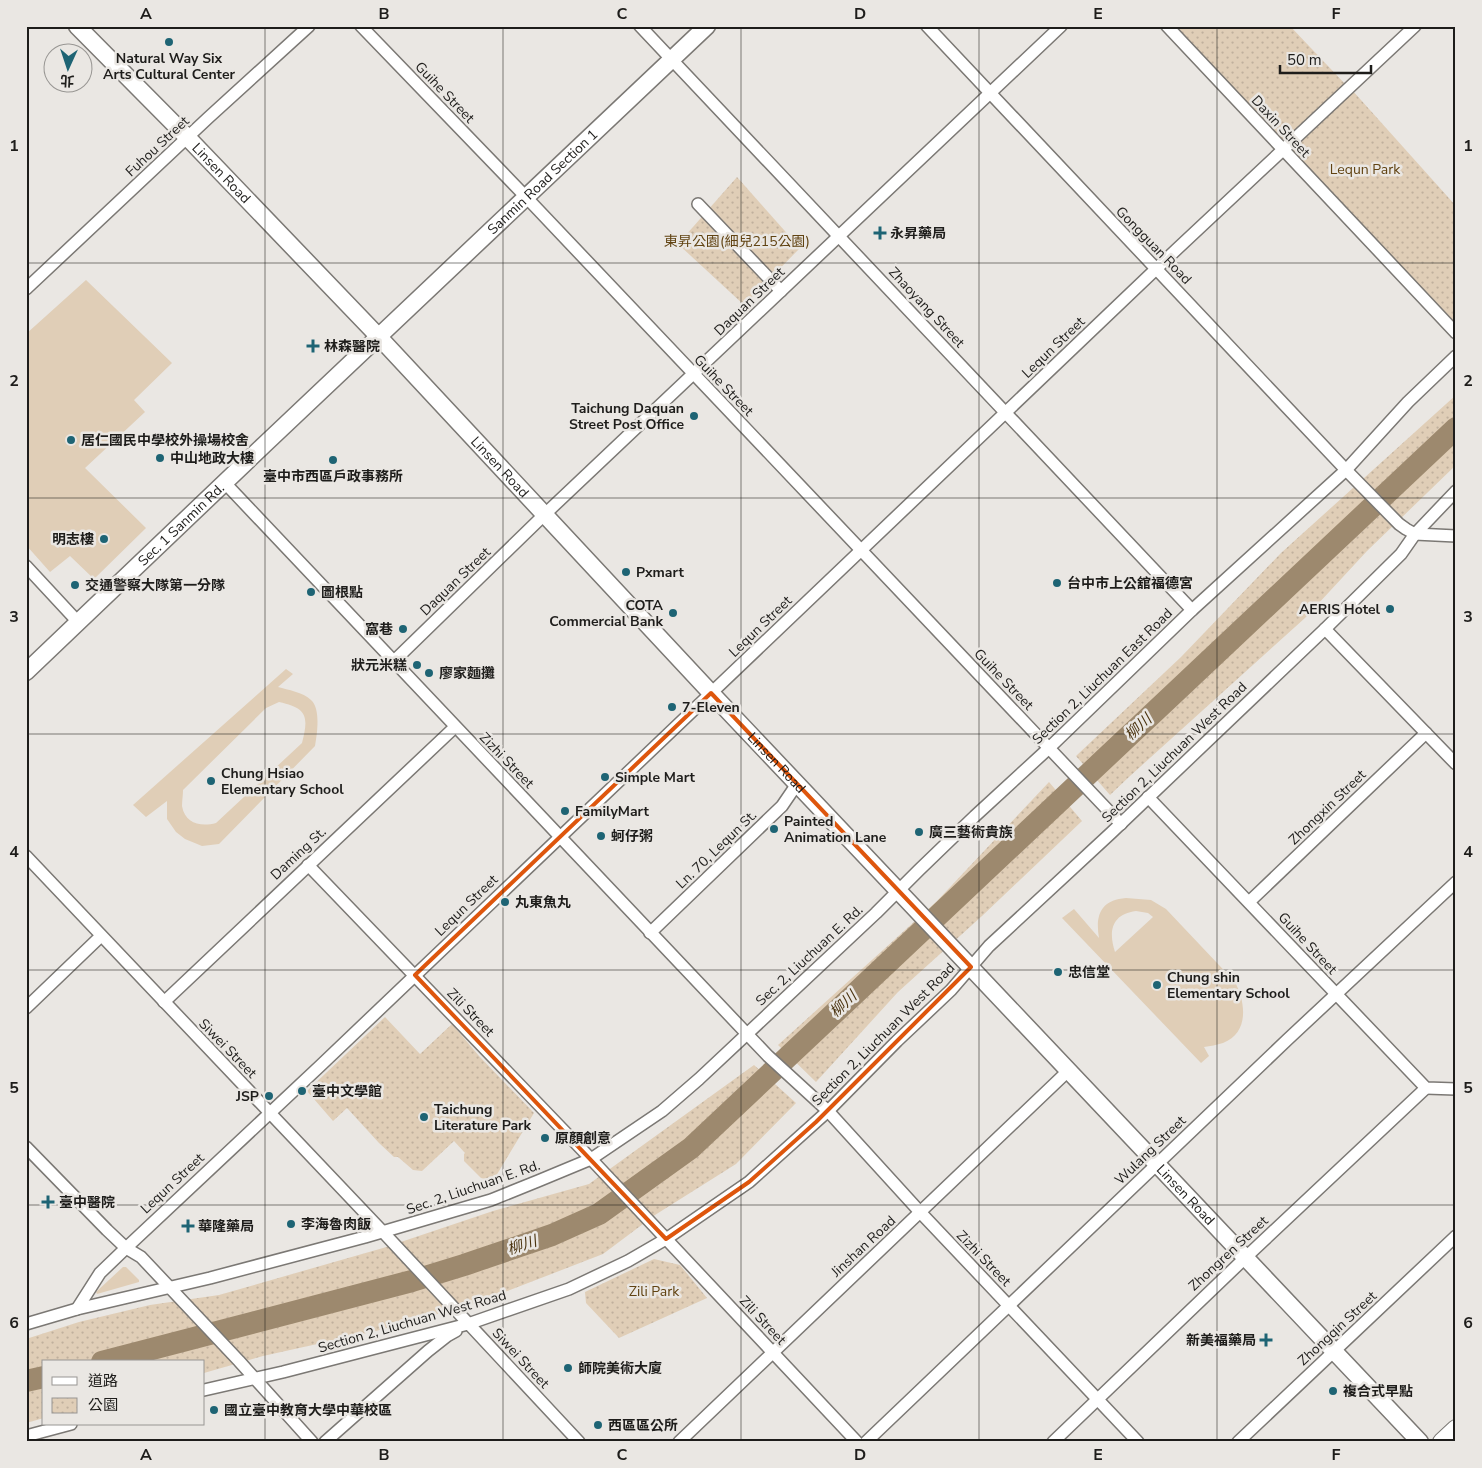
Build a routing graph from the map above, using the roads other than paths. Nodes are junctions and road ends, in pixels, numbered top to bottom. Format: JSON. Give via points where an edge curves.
{"nodes":[{"id":1,"x":77,"y":26,"type":"edge"},
{"id":2,"x":308,"y":26,"type":"edge"},
{"id":3,"x":361,"y":26,"type":"edge"},
{"id":4,"x":640,"y":26,"type":"edge"},
{"id":5,"x":706,"y":26,"type":"edge"},
{"id":6,"x":927,"y":26,"type":"edge"},
{"id":7,"x":1061,"y":26,"type":"edge"},
{"id":8,"x":1167,"y":26,"type":"edge"},
{"id":9,"x":1415,"y":26,"type":"edge"},
{"id":10,"x":672,"y":60,"type":"junction"},
{"id":11,"x":990,"y":93,"type":"junction"},
{"id":12,"x":188,"y":138,"type":"junction"},
{"id":13,"x":1283,"y":150,"type":"junction"},
{"id":14,"x":526,"y":198,"type":"junction"},
{"id":15,"x":698,"y":204,"type":"dead end"},
{"id":16,"x":839,"y":237,"type":"junction"},
{"id":17,"x":1157,"y":269,"type":"junction"},
{"id":18,"x":26,"y":289,"type":"edge"},
{"id":19,"x":781,"y":291,"type":"junction"},
{"id":20,"x":1456,"y":333,"type":"edge"},
{"id":21,"x":378,"y":337,"type":"junction"},
{"id":22,"x":1456,"y":356,"type":"edge"},
{"id":23,"x":694,"y":375,"type":"junction"},
{"id":24,"x":1006,"y":412,"type":"junction"},
{"id":25,"x":1346,"y":470,"type":"junction"},
{"id":26,"x":225,"y":483,"type":"junction"},
{"id":27,"x":1456,"y":492,"type":"edge"},
{"id":28,"x":544,"y":515,"type":"junction"},
{"id":29,"x":1415,"y":534,"type":"junction"},
{"id":30,"x":1456,"y":536,"type":"edge"},
{"id":31,"x":861,"y":550,"type":"junction"},
{"id":32,"x":26,"y":566,"type":"edge"},
{"id":33,"x":1192,"y":610,"type":"junction"},
{"id":34,"x":78,"y":622,"type":"junction"},
{"id":35,"x":1326,"y":628,"type":"junction"},
{"id":36,"x":393,"y":662,"type":"junction"},
{"id":37,"x":26,"y":672,"type":"edge"},
{"id":38,"x":711,"y":693,"type":"junction"},
{"id":39,"x":455,"y":727,"type":"junction"},
{"id":40,"x":1426,"y":732,"type":"junction"},
{"id":41,"x":1049,"y":748,"type":"junction"},
{"id":42,"x":1456,"y":764,"type":"edge"},
{"id":43,"x":797,"y":784,"type":"junction"},
{"id":44,"x":1148,"y":797,"type":"junction"},
{"id":45,"x":1121,"y":824,"type":"junction"},
{"id":46,"x":560,"y":837,"type":"junction"},
{"id":47,"x":26,"y":856,"type":"edge"},
{"id":48,"x":308,"y":865,"type":"junction"},
{"id":49,"x":1456,"y":882,"type":"edge"},
{"id":50,"x":898,"y":892,"type":"junction"},
{"id":51,"x":1249,"y":902,"type":"junction"},
{"id":52,"x":650,"y":932,"type":"junction"},
{"id":53,"x":101,"y":936,"type":"junction"},
{"id":54,"x":971,"y":967,"type":"junction"},
{"id":55,"x":415,"y":976,"type":"junction"},
{"id":56,"x":1336,"y":994,"type":"junction"},
{"id":57,"x":164,"y":1002,"type":"junction"},
{"id":58,"x":26,"y":1008,"type":"edge"},
{"id":59,"x":747,"y":1034,"type":"junction"},
{"id":60,"x":1068,"y":1071,"type":"junction"},
{"id":61,"x":1426,"y":1088,"type":"junction"},
{"id":62,"x":1456,"y":1089,"type":"edge"},
{"id":63,"x":828,"y":1111,"type":"junction"},
{"id":64,"x":269,"y":1113,"type":"junction"},
{"id":65,"x":26,"y":1147,"type":"edge"},
{"id":66,"x":591,"y":1159,"type":"junction"},
{"id":67,"x":1157,"y":1164,"type":"junction"},
{"id":68,"x":920,"y":1212,"type":"junction"},
{"id":69,"x":382,"y":1232,"type":"junction"},
{"id":70,"x":1456,"y":1236,"type":"edge"},
{"id":71,"x":666,"y":1239,"type":"junction"},
{"id":72,"x":126,"y":1248,"type":"junction"},
{"id":73,"x":1245,"y":1258,"type":"junction"},
{"id":74,"x":170,"y":1288,"type":"junction"},
{"id":75,"x":1009,"y":1306,"type":"junction"},
{"id":76,"x":77,"y":1309,"type":"junction"},
{"id":77,"x":26,"y":1324,"type":"edge"},
{"id":78,"x":468,"y":1324,"type":"junction"},
{"id":79,"x":1334,"y":1351,"type":"junction"},
{"id":80,"x":773,"y":1352,"type":"junction"},
{"id":81,"x":255,"y":1378,"type":"junction"},
{"id":82,"x":205,"y":1390,"type":"edge"},
{"id":83,"x":1098,"y":1399,"type":"junction"},
{"id":84,"x":64,"y":1426,"type":"edge"},
{"id":85,"x":1456,"y":1429,"type":"edge"},
{"id":86,"x":26,"y":1436,"type":"edge"},
{"id":87,"x":312,"y":1442,"type":"edge"},
{"id":88,"x":325,"y":1442,"type":"edge"},
{"id":89,"x":579,"y":1442,"type":"edge"},
{"id":90,"x":679,"y":1442,"type":"edge"},
{"id":91,"x":857,"y":1442,"type":"edge"},
{"id":92,"x":866,"y":1442,"type":"edge"},
{"id":93,"x":1053,"y":1442,"type":"edge"},
{"id":94,"x":1138,"y":1442,"type":"edge"},
{"id":95,"x":1238,"y":1442,"type":"edge"},
{"id":96,"x":1420,"y":1442,"type":"edge"},
{"id":97,"x":1442,"y":1442,"type":"edge"}],
"edges":[{"from":1,"to":12,"type":"main road","name":"Linsen Road"},
{"from":2,"to":12,"type":"street","name":"Fuhou Street"},
{"from":3,"to":14,"type":"street","name":"Guihe Street"},
{"from":4,"to":10,"type":"street","name":"Zhaoyang Street"},
{"from":5,"to":10,"type":"main road","name":"Sanmin Road Section 1"},
{"from":6,"to":11,"type":"street","name":"Gongguan Road"},
{"from":7,"to":11,"type":"street","name":"Daquan Street"},
{"from":8,"to":13,"type":"street","name":"Daxin Street"},
{"from":9,"to":13,"type":"street","name":"Lequn Street"},
{"from":10,"to":14,"type":"main road","name":"Sanmin Road Section 1"},
{"from":10,"to":16,"type":"street","name":"Zhaoyang Street"},
{"from":11,"to":16,"type":"street","name":"Daquan Street"},
{"from":11,"to":17,"type":"street","name":"Gongguan Road"},
{"from":12,"to":18,"type":"street","name":"Fuhou Street"},
{"from":12,"to":21,"type":"main road","name":"Linsen Road"},
{"from":13,"to":17,"type":"street","name":"Lequn Street"},
{"from":13,"to":20,"type":"street","name":"Daxin Street"},
{"from":14,"to":21,"type":"main road","name":"Sanmin Road Section 1"},
{"from":14,"to":23,"type":"street","name":"Guihe Street"},
{"from":15,"to":19,"type":"street"},
{"from":16,"to":19,"type":"street","name":"Daquan Street"},
{"from":16,"to":24,"type":"street","name":"Zhaoyang Street"},
{"from":17,"to":24,"type":"street","name":"Lequn Street"},
{"from":17,"to":25,"type":"street","name":"Gongguan Road"},
{"from":19,"to":23,"type":"street","name":"Daquan Street"},
{"from":21,"to":26,"type":"main road","name":"Sec. 1 Sanmin Rd."},
{"from":21,"to":28,"type":"main road","name":"Linsen Road"},
{"from":22,"to":25,"type":"street","name":"Section 2, Liuchuan East Road","via":[[1408,402]]},
{"from":23,"to":28,"type":"street","name":"Daquan Street"},
{"from":23,"to":31,"type":"street","name":"Guihe Street"},
{"from":24,"to":31,"type":"street","name":"Lequn Street"},
{"from":24,"to":33,"type":"street","name":"Zhaoyang Street"},
{"from":25,"to":29,"type":"street","name":"Gongguan Road","via":[[1399,524]]},
{"from":25,"to":33,"type":"street","name":"Section 2, Liuchuan East Road"},
{"from":26,"to":34,"type":"main road","name":"Sec. 1 Sanmin Rd."},
{"from":26,"to":36,"type":"street","name":"Zizhi Street"},
{"from":27,"to":29,"type":"street","name":"Section 2, Liuchuan West Road"},
{"from":28,"to":36,"type":"street","name":"Daquan Street"},
{"from":28,"to":38,"type":"main road","name":"Linsen Road"},
{"from":29,"to":30,"type":"street"},
{"from":29,"to":35,"type":"street","name":"Section 2, Liuchuan West Road","via":[[1401,554]]},
{"from":31,"to":38,"type":"street","name":"Lequn Street"},
{"from":31,"to":41,"type":"street","name":"Guihe Street"},
{"from":32,"to":34,"type":"street"},
{"from":33,"to":41,"type":"street","name":"Section 2, Liuchuan East Road"},
{"from":34,"to":37,"type":"main road","name":"Sec. 1 Sanmin Rd."},
{"from":35,"to":40,"type":"street"},
{"from":35,"to":44,"type":"street","name":"Section 2, Liuchuan West Road"},
{"from":36,"to":39,"type":"street","name":"Zizhi Street"},
{"from":38,"to":43,"type":"main road","name":"Linsen Road"},
{"from":38,"to":46,"type":"street","name":"Lequn Street"},
{"from":39,"to":46,"type":"street","name":"Zizhi Street"},
{"from":39,"to":48,"type":"street","name":"Daming St."},
{"from":40,"to":42,"type":"street"},
{"from":40,"to":51,"type":"street","name":"Zhongxin Street"},
{"from":41,"to":45,"type":"street","name":"Guihe Street"},
{"from":41,"to":50,"type":"street","name":"Section 2, Liuchuan East Road"},
{"from":43,"to":50,"type":"main road","name":"Linsen Road"},
{"from":43,"to":52,"type":"street","name":"Ln. 70, Lequn St.","via":[[782,806]]},
{"from":44,"to":45,"type":"street","name":"Section 2, Liuchuan West Road"},
{"from":44,"to":51,"type":"street","name":"Guihe Street"},
{"from":45,"to":54,"type":"street","name":"Section 2, Liuchuan West Road","via":[[989,946]]},
{"from":46,"to":52,"type":"street","name":"Zizhi Street"},
{"from":46,"to":55,"type":"street","name":"Lequn Street"},
{"from":47,"to":53,"type":"street","name":"Siwei Street"},
{"from":48,"to":55,"type":"street","name":"Zili Street"},
{"from":48,"to":57,"type":"street","name":"Daming St."},
{"from":49,"to":56,"type":"street","name":"Wulang Street"},
{"from":50,"to":54,"type":"main road","name":"Linsen Road"},
{"from":50,"to":59,"type":"street","name":"Sec. 2, Liuchuan E. Rd."},
{"from":51,"to":56,"type":"street","name":"Guihe Street"},
{"from":52,"to":59,"type":"street","name":"Zizhi Street"},
{"from":53,"to":57,"type":"street","name":"Siwei Street"},
{"from":53,"to":58,"type":"street"},
{"from":54,"to":60,"type":"main road","name":"Linsen Road"},
{"from":54,"to":63,"type":"street","name":"Section 2, Liuchuan West Road"},
{"from":55,"to":64,"type":"street","name":"Lequn Street"},
{"from":55,"to":66,"type":"street","name":"Zili Street"},
{"from":56,"to":61,"type":"street","name":"Guihe Street"},
{"from":56,"to":67,"type":"street","name":"Wulang Street"},
{"from":57,"to":64,"type":"street","name":"Siwei Street"},
{"from":59,"to":63,"type":"street","name":"Zizhi Street"},
{"from":59,"to":66,"type":"street","name":"Sec. 2, Liuchuan E. Rd.","via":[[662,1111]]},
{"from":60,"to":67,"type":"main road","name":"Linsen Road"},
{"from":60,"to":68,"type":"street","name":"Jinshan Road"},
{"from":61,"to":62,"type":"street"},
{"from":61,"to":73,"type":"street","name":"Zhongren Street"},
{"from":63,"to":68,"type":"street","name":"Zizhi Street"},
{"from":63,"to":71,"type":"street","name":"Section 2, Liuchuan West Road","via":[[749,1182]]},
{"from":64,"to":69,"type":"street","name":"Siwei Street"},
{"from":64,"to":72,"type":"street","name":"Lequn Street"},
{"from":65,"to":72,"type":"street"},
{"from":66,"to":69,"type":"street","name":"Sec. 2, Liuchuan E. Rd.","via":[[491,1200]]},
{"from":66,"to":71,"type":"street","name":"Zili Street"},
{"from":67,"to":73,"type":"main road","name":"Linsen Road"},
{"from":67,"to":75,"type":"street","name":"Wulang Street"},
{"from":68,"to":75,"type":"street","name":"Zizhi Street"},
{"from":68,"to":80,"type":"street","name":"Jinshan Road"},
{"from":69,"to":74,"type":"street","name":"Sec. 2, Liuchuan E. Rd."},
{"from":69,"to":78,"type":"street","name":"Siwei Street"},
{"from":70,"to":79,"type":"street","name":"Zhongqin Street"},
{"from":71,"to":78,"type":"street","name":"Section 2, Liuchuan West Road","via":[[569,1289]]},
{"from":71,"to":80,"type":"street","name":"Zili Street"},
{"from":72,"to":74,"type":"street","via":[[141,1257]]},
{"from":72,"to":76,"type":"street","name":"Lequn Street","via":[[100,1273]]},
{"from":73,"to":79,"type":"main road","name":"Linsen Road"},
{"from":73,"to":83,"type":"street","name":"Zhongren Street"},
{"from":74,"to":76,"type":"street","name":"Sec. 2, Liuchuan E. Rd."},
{"from":74,"to":81,"type":"street"},
{"from":75,"to":83,"type":"street","name":"Zizhi Street"},
{"from":75,"to":92,"type":"street","name":"Wulang Street"},
{"from":76,"to":77,"type":"street","name":"Sec. 2, Liuchuan E. Rd."},
{"from":78,"to":81,"type":"street","name":"Section 2, Liuchuan West Road"},
{"from":78,"to":88,"type":"street","via":[[428,1351]]},
{"from":78,"to":89,"type":"street","name":"Siwei Street"},
{"from":79,"to":95,"type":"street","name":"Zhongqin Street"},
{"from":79,"to":96,"type":"main road","name":"Linsen Road"},
{"from":80,"to":90,"type":"street","name":"Jinshan Road"},
{"from":80,"to":91,"type":"street","name":"Zili Street"},
{"from":81,"to":82,"type":"street","name":"Section 2, Liuchuan West Road"},
{"from":81,"to":87,"type":"street"},
{"from":83,"to":93,"type":"street","name":"Zhongren Street"},
{"from":83,"to":94,"type":"street","name":"Zizhi Street"},
{"from":84,"to":86,"type":"street"},
{"from":85,"to":97,"type":"main road"}]}
